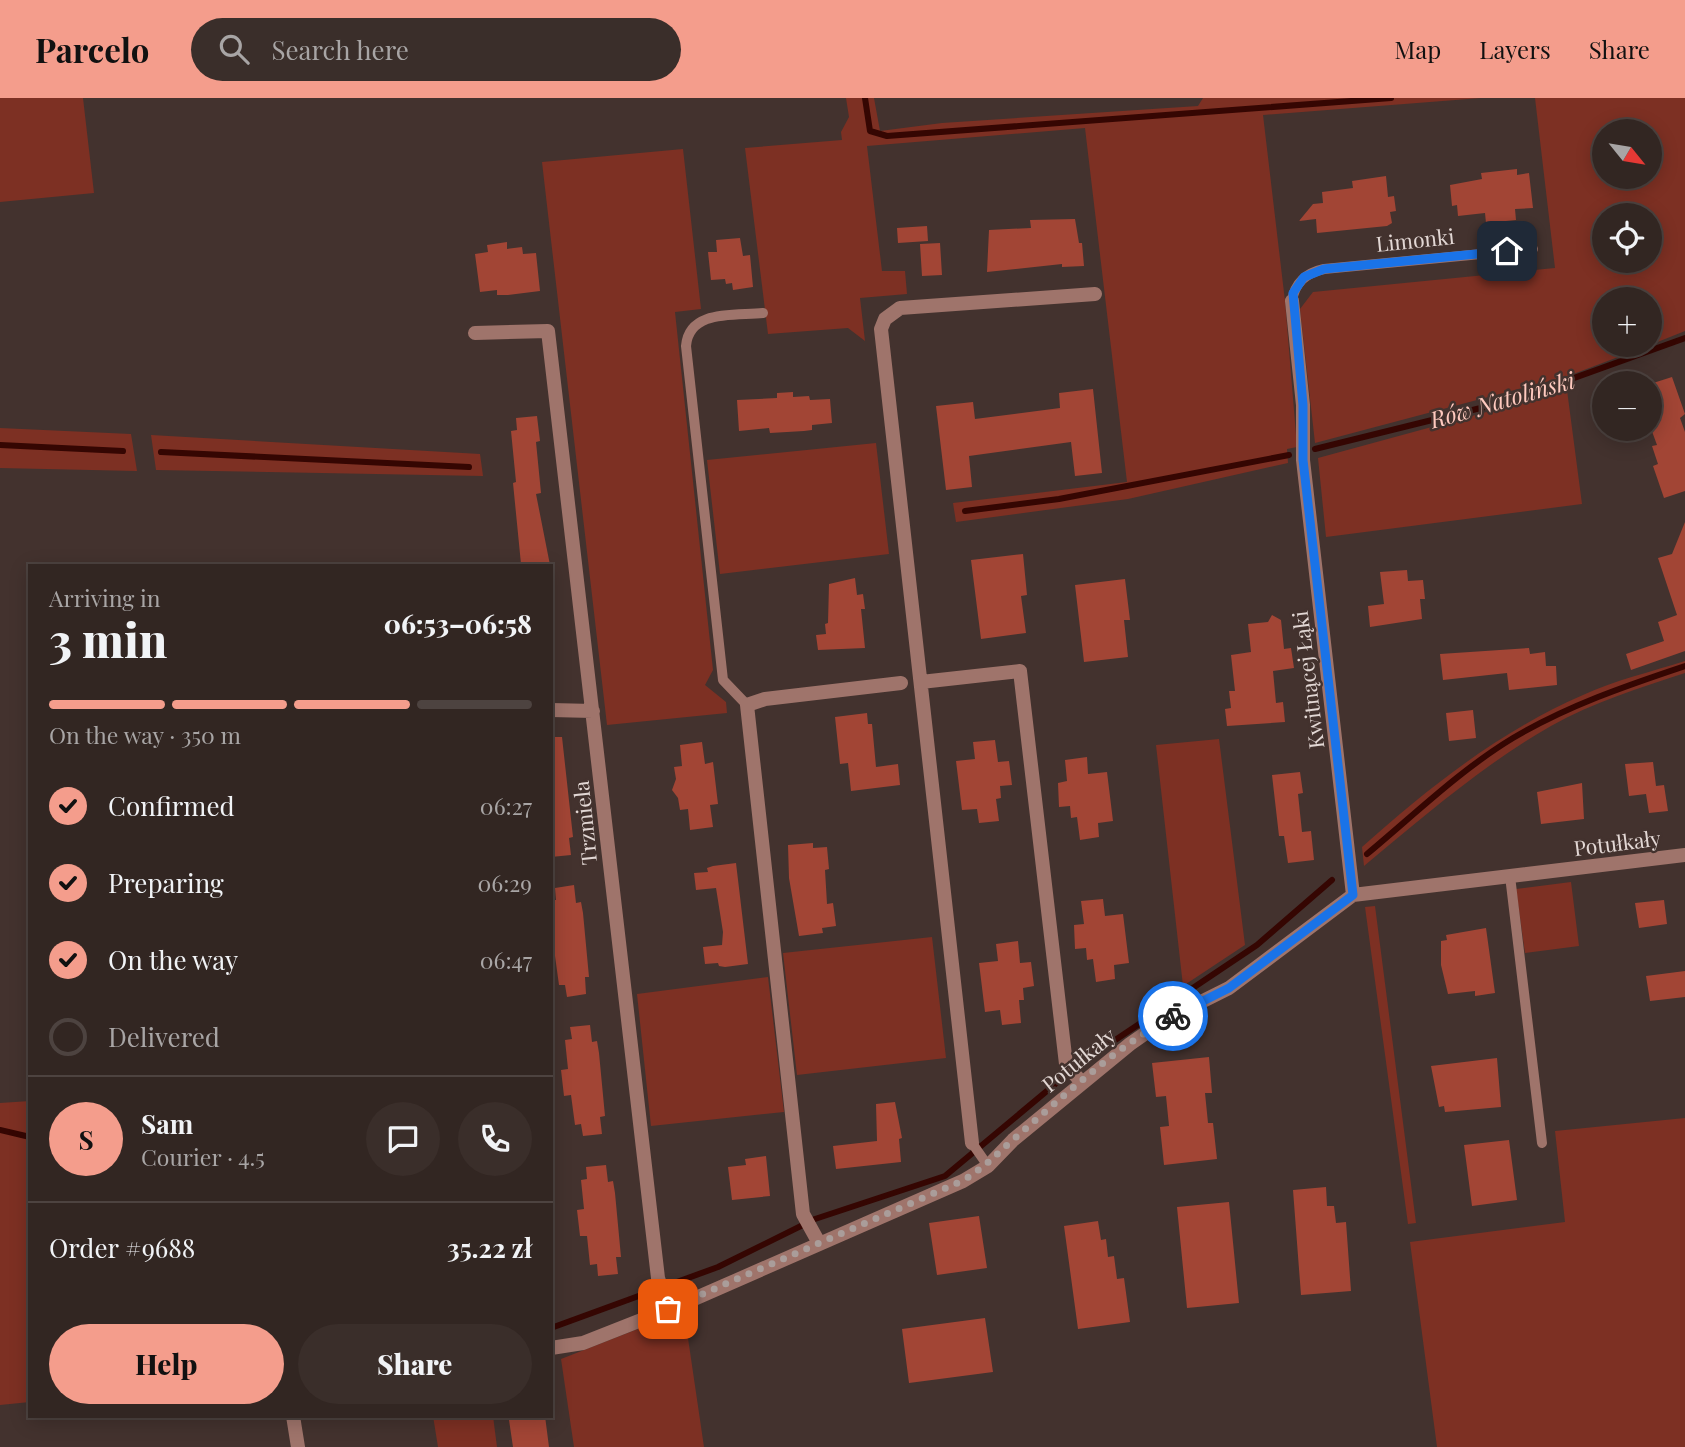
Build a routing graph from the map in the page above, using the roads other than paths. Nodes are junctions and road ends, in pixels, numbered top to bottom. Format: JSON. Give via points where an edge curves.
{"nodes":[{"id":1,"x":1533,"y":249,"type":"dead end"},
{"id":2,"x":1095,"y":294,"type":"dead end"},
{"id":3,"x":1292,"y":301,"type":"joint"},
{"id":4,"x":763,"y":313,"type":"dead end"},
{"id":5,"x":475,"y":333,"type":"dead end"},
{"id":6,"x":921,"y":682,"type":"junction"},
{"id":7,"x":901,"y":683,"type":"dead end"},
{"id":8,"x":747,"y":705,"type":"junction"},
{"id":9,"x":553,"y":710,"type":"edge"},
{"id":10,"x":593,"y":711,"type":"junction"},
{"id":11,"x":1685,"y":855,"type":"edge"},
{"id":12,"x":1510,"y":876,"type":"junction"},
{"id":13,"x":1353,"y":895,"type":"junction"},
{"id":14,"x":1079,"y":1081,"type":"junction"},
{"id":15,"x":972,"y":1143,"type":"joint"},
{"id":16,"x":1542,"y":1143,"type":"dead end"},
{"id":17,"x":985,"y":1162,"type":"junction"},
{"id":18,"x":815,"y":1237,"type":"junction"},
{"id":19,"x":666,"y":1303,"type":"junction"},
{"id":20,"x":553,"y":1349,"type":"edge"},
{"id":21,"x":293,"y":1418,"type":"edge"},
{"id":22,"x":298,"y":1447,"type":"edge"}],
"edges":[{"from":1,"to":3,"type":"lane","name":"Limonki","via":[[1324,269],[1304,277]]},
{"from":2,"to":6,"type":"street","via":[[900,308],[885,318],[880,335]]},
{"from":3,"to":13,"type":"street","name":"Kwitnącej Łąki","via":[[1303,405],[1303,460]]},
{"from":4,"to":8,"type":"lane","via":[[703,319],[690,329],[686,346],[723,680]]},
{"from":5,"to":10,"type":"street","name":"Trzmiela","via":[[548,331]]},
{"from":6,"to":14,"type":"street","via":[[1020,671],[1066,1064]]},
{"from":6,"to":15,"type":"street"},
{"from":7,"to":8,"type":"street"},
{"from":8,"to":18,"type":"street","via":[[803,1214]]},
{"from":9,"to":10,"type":"street"},
{"from":10,"to":19,"type":"street","name":"Trzmiela","via":[[658,1278]]},
{"from":11,"to":12,"type":"street","name":"Potułkały"},
{"from":12,"to":13,"type":"street","name":"Potułkały"},
{"from":12,"to":16,"type":"lane"},
{"from":13,"to":14,"type":"street","name":"Potułkały","via":[[1229,988],[1146,1032]]},
{"from":14,"to":17,"type":"street","name":"Potułkały"},
{"from":15,"to":17,"type":"lane"},
{"from":17,"to":18,"type":"street","name":"Potułkały","via":[[962,1181]]},
{"from":18,"to":19,"type":"street","name":"Potułkały"},
{"from":19,"to":20,"type":"street","name":"Potułkały","via":[[583,1343]]},
{"from":21,"to":22,"type":"street"}]}
